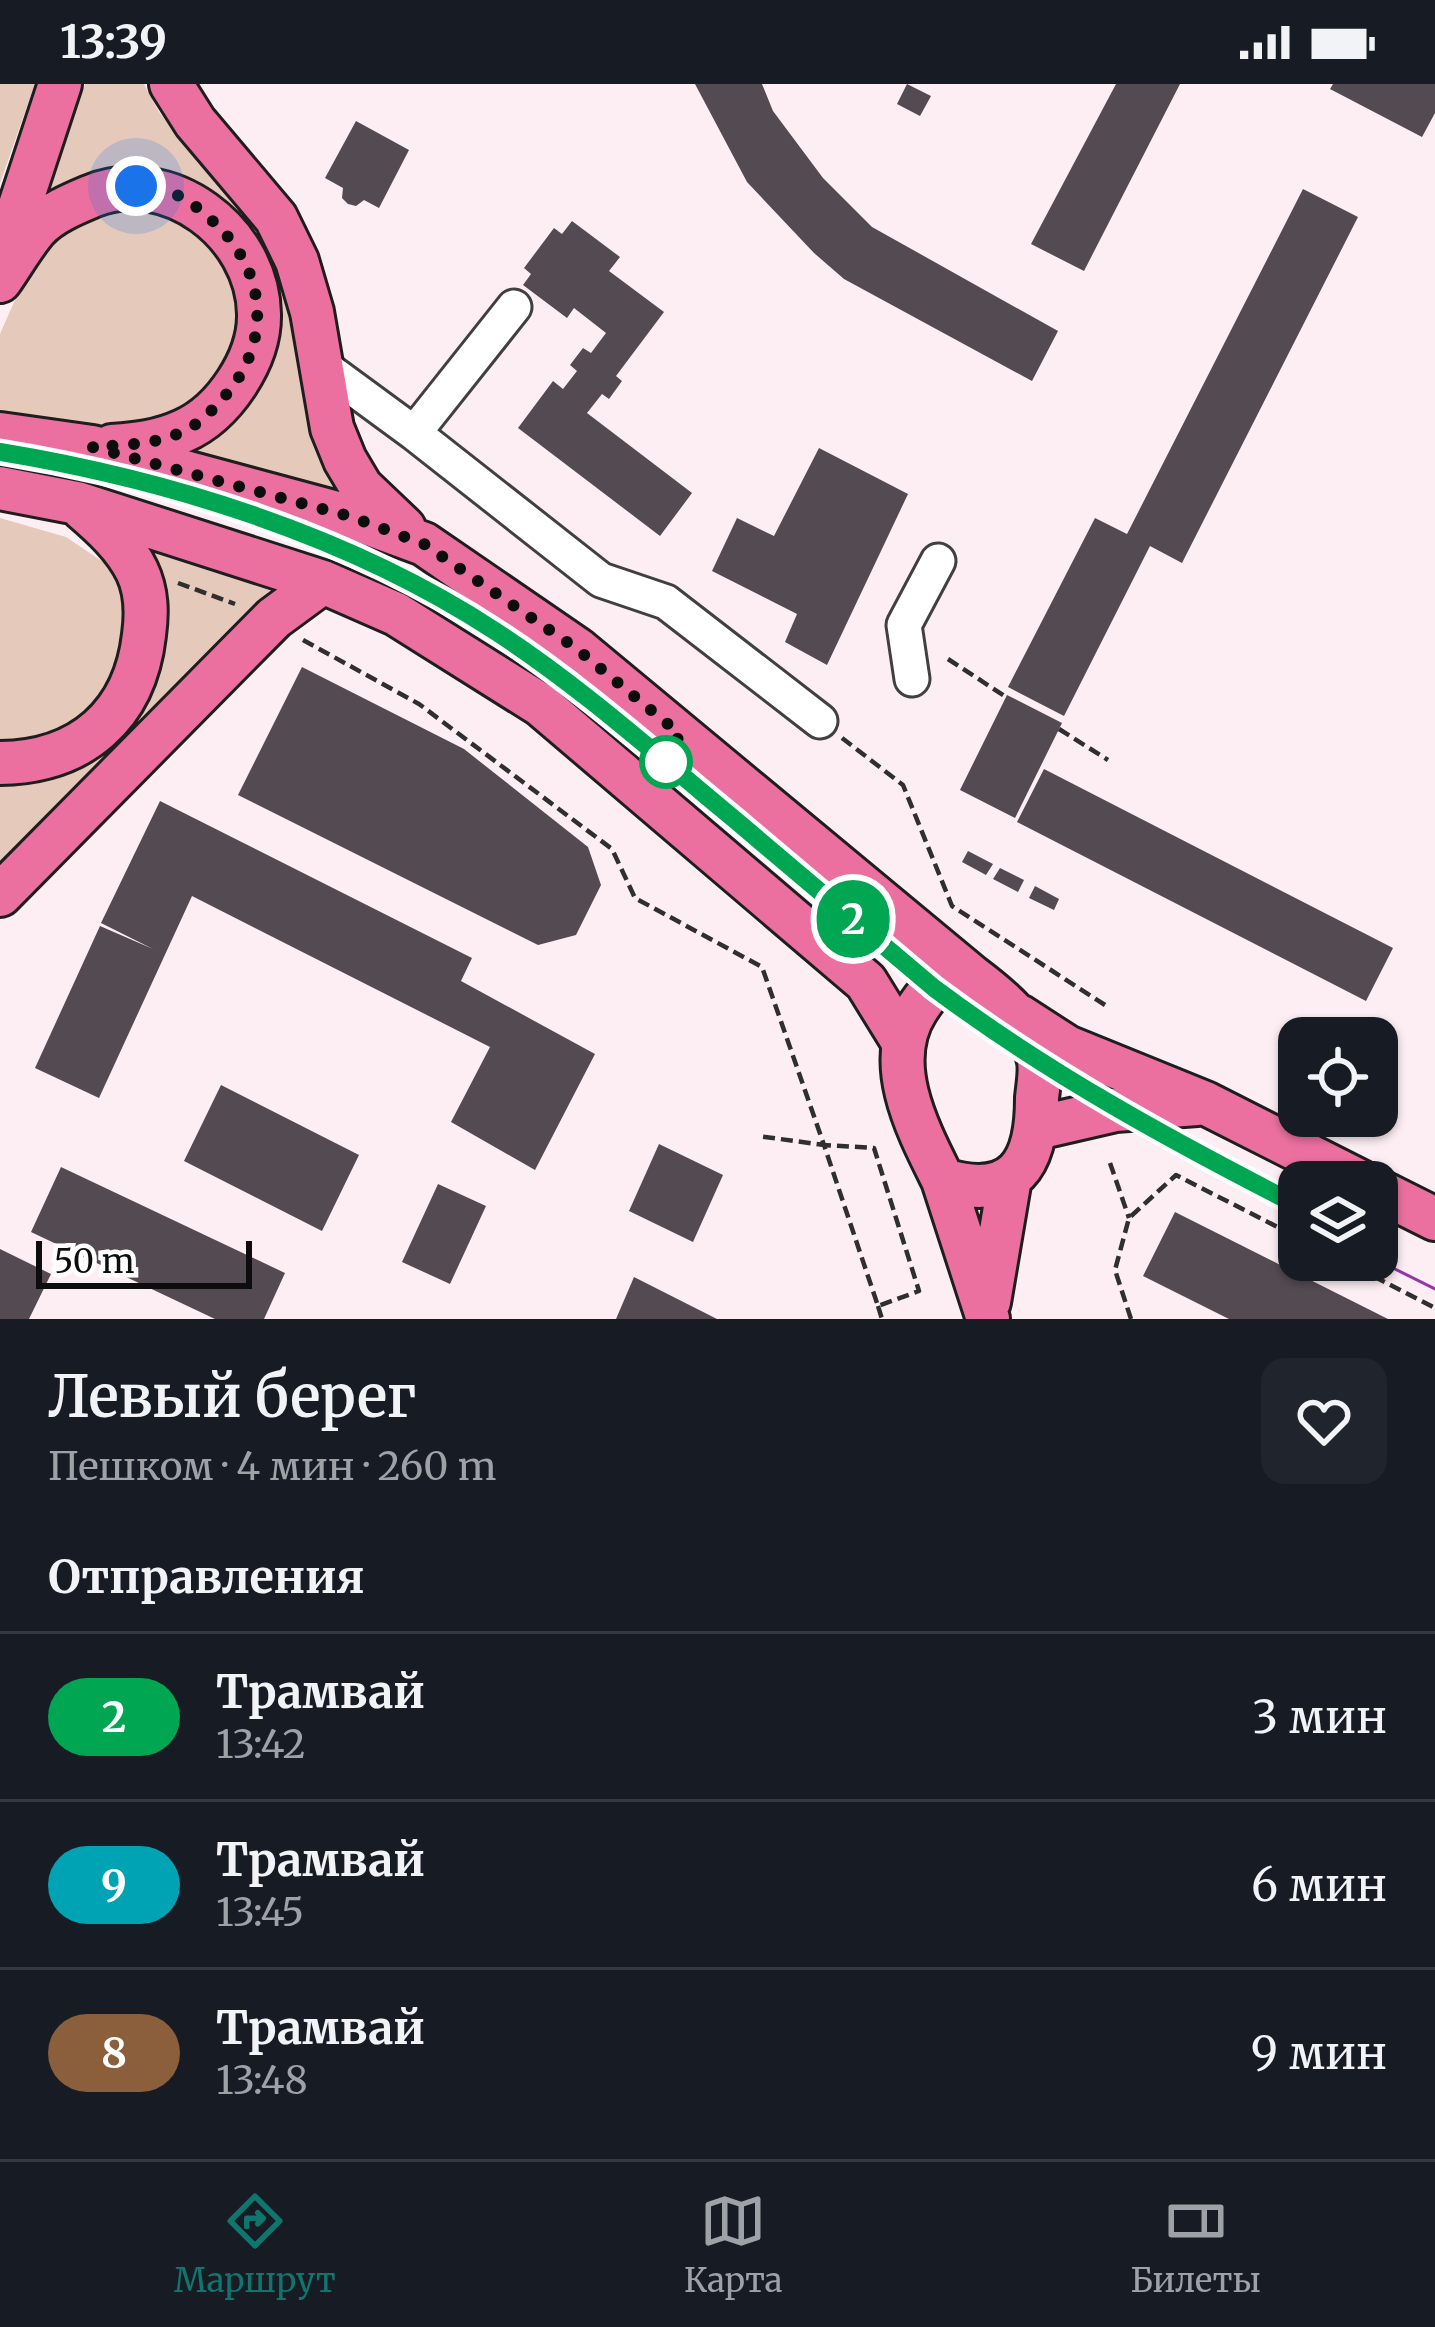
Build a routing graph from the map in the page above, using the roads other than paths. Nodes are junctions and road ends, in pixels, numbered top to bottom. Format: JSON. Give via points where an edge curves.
{"nodes":[{"id":1,"x":60,"y":84,"type":"edge"},
{"id":2,"x":171,"y":84,"type":"edge"},
{"id":3,"x":0,"y":263,"type":"edge"},
{"id":4,"x":0,"y":280,"type":"edge"},
{"id":5,"x":514,"y":307,"type":"dead end"},
{"id":6,"x":320,"y":364,"type":"junction"},
{"id":7,"x":414,"y":433,"type":"junction"},
{"id":8,"x":7,"y":435,"type":"edge"},
{"id":9,"x":92,"y":447,"type":"junction"},
{"id":10,"x":4,"y":489,"type":"edge"},
{"id":11,"x":77,"y":503,"type":"junction"},
{"id":12,"x":424,"y":544,"type":"junction"},
{"id":13,"x":938,"y":561,"type":"dead end"},
{"id":14,"x":323,"y":582,"type":"junction"},
{"id":15,"x":913,"y":679,"type":"dead end"},
{"id":16,"x":820,"y":721,"type":"road end"},
{"id":17,"x":0,"y":763,"type":"edge"},
{"id":18,"x":0,"y":896,"type":"edge"},
{"id":19,"x":971,"y":976,"type":"junction"},
{"id":20,"x":1018,"y":1016,"type":"junction"},
{"id":21,"x":903,"y":1042,"type":"junction"},
{"id":22,"x":1204,"y":1103,"type":"junction"},
{"id":23,"x":1037,"y":1128,"type":"junction"},
{"id":24,"x":1319,"y":1161,"type":"edge"},
{"id":25,"x":1010,"y":1178,"type":"junction"},
{"id":26,"x":943,"y":1180,"type":"junction"},
{"id":27,"x":1398,"y":1201,"type":"edge"},
{"id":28,"x":1435,"y":1220,"type":"edge"},
{"id":29,"x":988,"y":1317,"type":"edge"}],
"edges":[{"from":1,"to":3,"type":"main road"},
{"from":2,"to":6,"type":"main road","via":[[276,218],[297,261]]},
{"from":4,"to":9,"type":"main road","via":[[39,226],[87,198],[136,186],[202,210],[244,261],[256,291],[257,336],[219,404],[187,430],[151,443]]},
{"from":5,"to":7,"type":"lane"},
{"from":6,"to":7,"type":"lane"},
{"from":6,"to":12,"type":"main road","via":[[345,460],[379,507]]},
{"from":7,"to":16,"type":"lane","via":[[601,580],[665,602]]},
{"from":8,"to":9,"type":"main road"},
{"from":9,"to":12,"type":"main road"},
{"from":10,"to":11,"type":"main road"},
{"from":11,"to":14,"type":"main road"},
{"from":11,"to":17,"type":"main road","via":[[137,571],[147,607],[141,664],[123,704],[93,738]]},
{"from":12,"to":19,"type":"main road","via":[[577,649]]},
{"from":13,"to":15,"type":"lane","via":[[904,626]]},
{"from":14,"to":18,"type":"main road","via":[[274,618]]},
{"from":14,"to":21,"type":"main road","via":[[396,614],[541,705],[866,982]]},
{"from":19,"to":20,"type":"main road"},
{"from":19,"to":21,"type":"main road","via":[[934,988]]},
{"from":20,"to":22,"type":"main road","via":[[1067,1047]]},
{"from":20,"to":23,"type":"main road","via":[[1040,1061]]},
{"from":21,"to":26,"type":"main road","via":[[917,1128]]},
{"from":22,"to":23,"type":"main road","via":[[1115,1110]]},
{"from":22,"to":24,"type":"main road"},
{"from":23,"to":25,"type":"main road","via":[[1029,1160]]},
{"from":25,"to":26,"type":"main road","via":[[962,1186]]},
{"from":25,"to":29,"type":"main road"},
{"from":26,"to":29,"type":"main road"},
{"from":27,"to":28,"type":"main road"}]}
